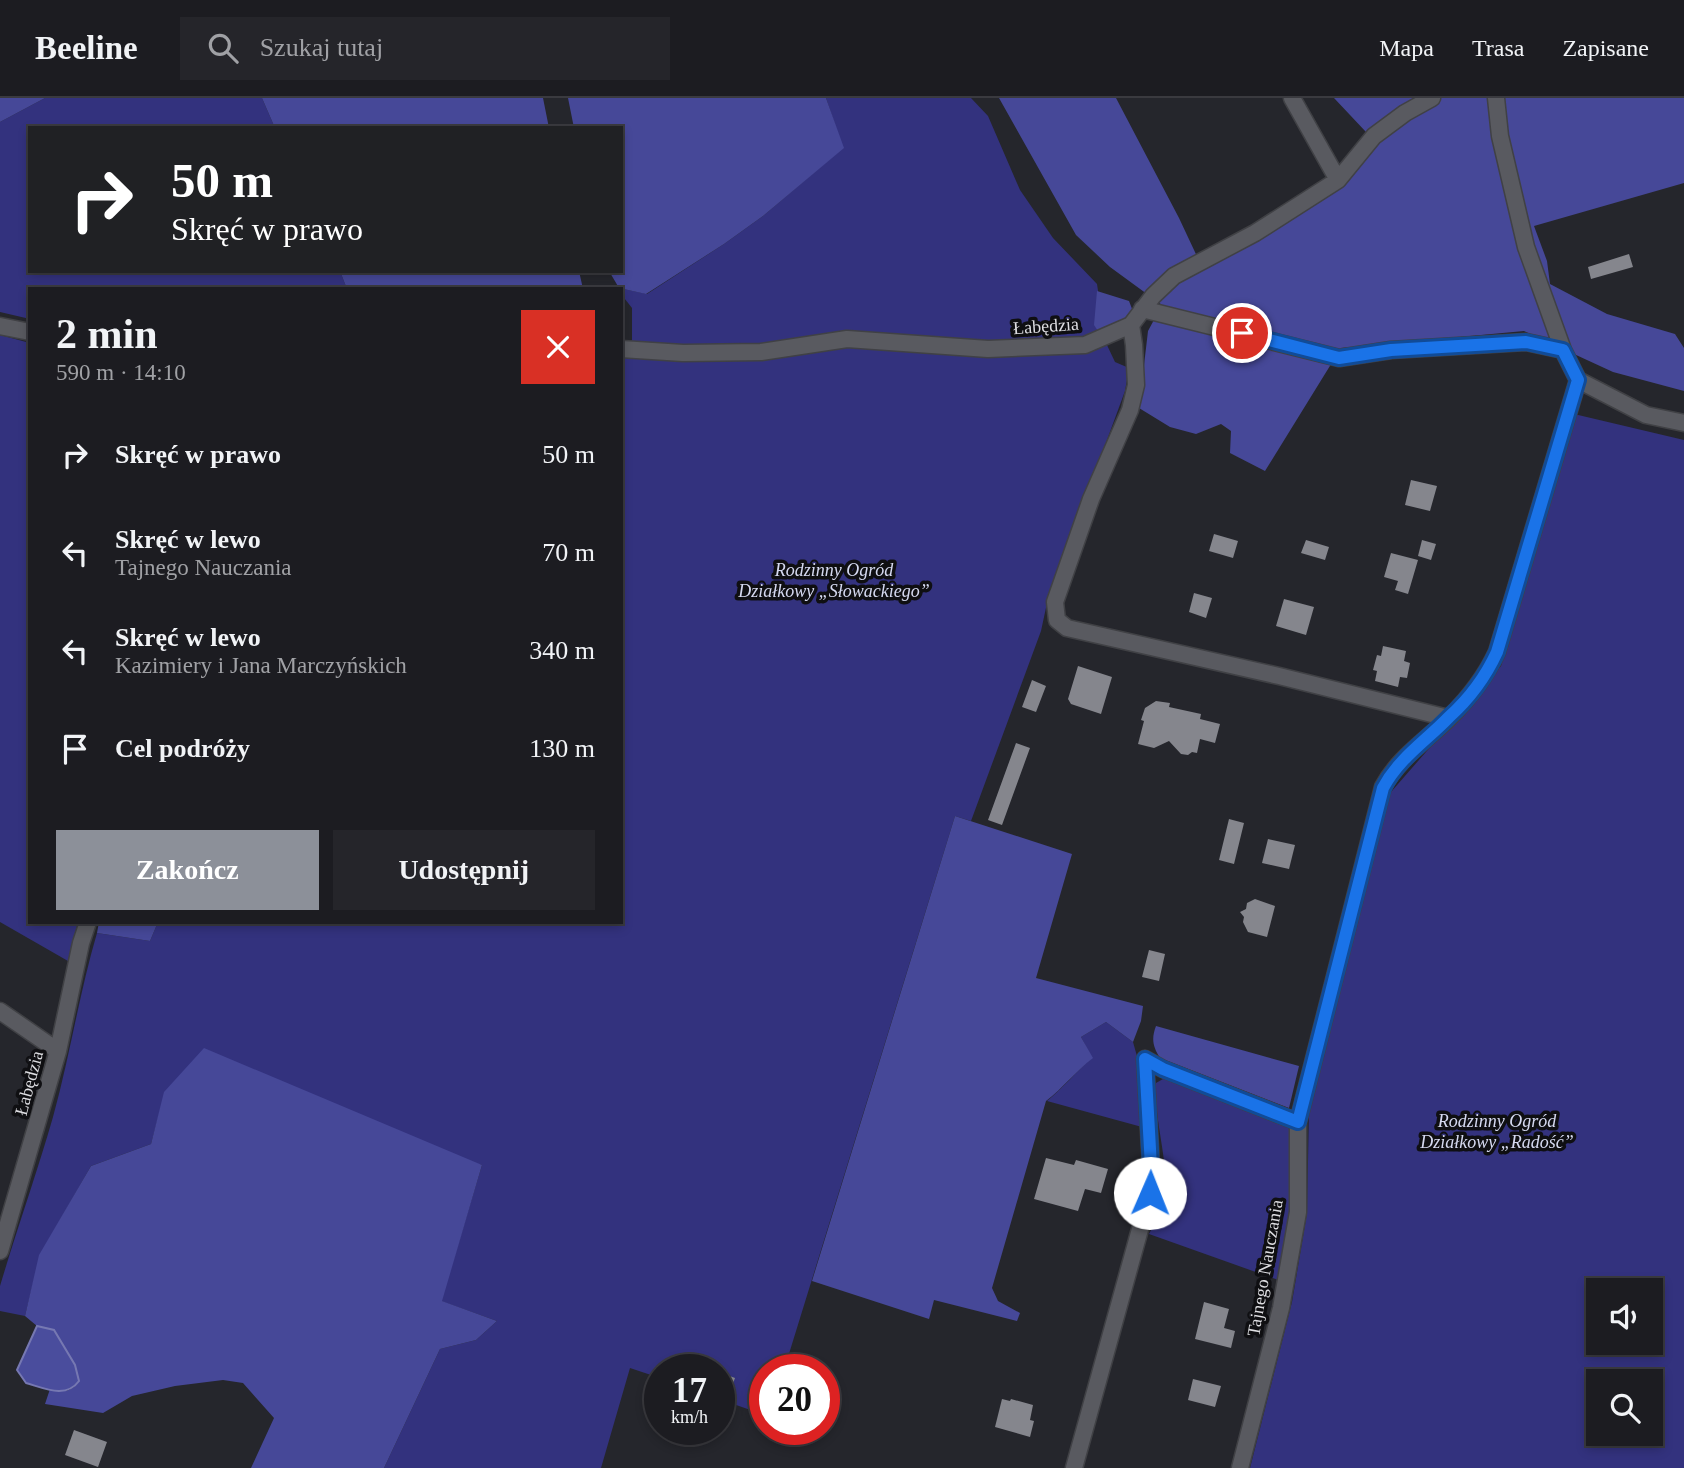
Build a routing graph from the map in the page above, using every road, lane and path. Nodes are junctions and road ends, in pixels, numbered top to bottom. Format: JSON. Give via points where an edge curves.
{"nodes":[{"id":1,"x":1292,"y":98,"type":"edge"},
{"id":2,"x":1432,"y":98,"type":"edge"},
{"id":3,"x":1496,"y":98,"type":"edge"},
{"id":4,"x":1338,"y":180,"type":"junction"},
{"id":5,"x":1142,"y":309,"type":"junction"},
{"id":6,"x":1131,"y":325,"type":"junction"},
{"id":7,"x":0,"y":326,"type":"edge"},
{"id":8,"x":28,"y":332,"type":"edge"},
{"id":9,"x":623,"y":349,"type":"edge"},
{"id":10,"x":1563,"y":350,"type":"junction"},
{"id":11,"x":1578,"y":380,"type":"junction"},
{"id":12,"x":1684,"y":423,"type":"edge"},
{"id":13,"x":1448,"y":718,"type":"junction"},
{"id":14,"x":87,"y":924,"type":"edge"},
{"id":15,"x":0,"y":1011,"type":"edge"},
{"id":16,"x":58,"y":1051,"type":"junction"},
{"id":17,"x":1298,"y":1122,"type":"junction"},
{"id":18,"x":0,"y":1251,"type":"edge"},
{"id":19,"x":1074,"y":1468,"type":"edge"},
{"id":20,"x":1240,"y":1468,"type":"edge"}],
"edges":[{"from":1,"to":4,"type":"street"},
{"from":2,"to":4,"type":"street","via":[[1374,136]]},
{"from":3,"to":10,"type":"street","via":[[1500,136],[1526,247]]},
{"from":4,"to":5,"type":"street","via":[[1255,233],[1174,276]]},
{"from":5,"to":6,"type":"street"},
{"from":5,"to":10,"type":"street","via":[[1339,358],[1391,350],[1526,342]]},
{"from":6,"to":9,"type":"street","name":"Łabędzia","via":[[1085,345],[988,349],[846,340],[761,352]]},
{"from":6,"to":13,"type":"street","via":[[1136,385],[1130,410],[1091,499],[1055,602],[1057,620],[1067,628]]},
{"from":7,"to":8,"type":"street"},
{"from":10,"to":11,"type":"street"},
{"from":11,"to":12,"type":"street","via":[[1646,415]]},
{"from":11,"to":13,"type":"street","name":"Tajnego Nauczania","via":[[1497,652],[1482,679]]},
{"from":13,"to":17,"type":"street","name":"Tajnego Nauczania","via":[[1398,763],[1383,788]]},
{"from":14,"to":16,"type":"street","name":"Łabędzia"},
{"from":15,"to":16,"type":"street"},
{"from":16,"to":18,"type":"street","name":"Łabędzia"},
{"from":17,"to":19,"type":"street","via":[[1145,1059],[1150,1193]]},
{"from":17,"to":20,"type":"street","name":"Tajnego Nauczania","via":[[1298,1212],[1281,1308]]}]}
